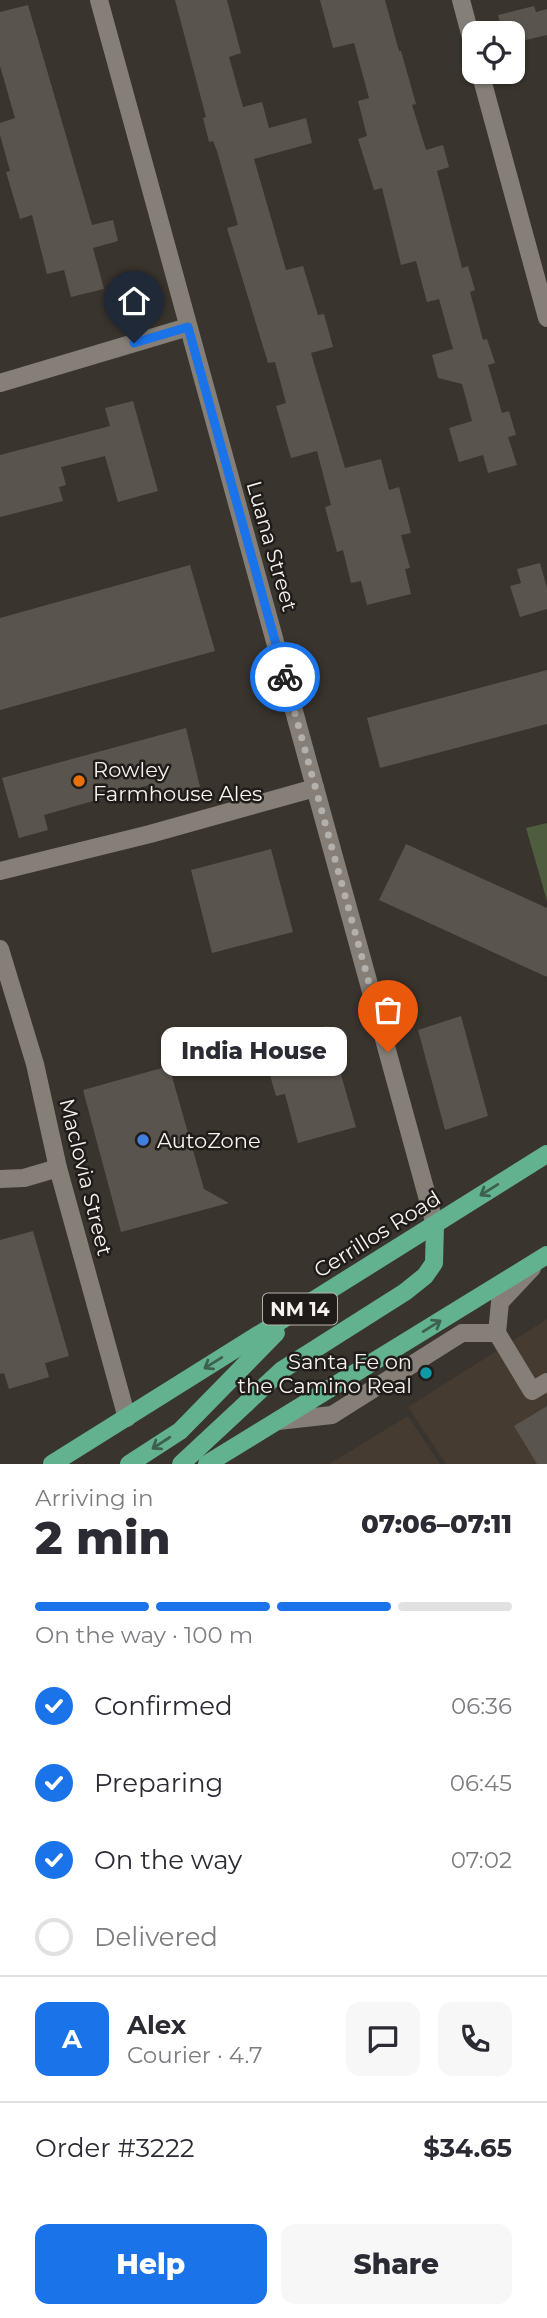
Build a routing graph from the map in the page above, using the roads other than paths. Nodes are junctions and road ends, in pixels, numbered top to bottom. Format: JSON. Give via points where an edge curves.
{"nodes":[{"id":1,"x":99,"y":0,"type":"edge"},
{"id":2,"x":461,"y":0,"type":"edge"},
{"id":3,"x":467,"y":21,"type":"edge"},
{"id":4,"x":483,"y":84,"type":"edge"},
{"id":5,"x":547,"y":318,"type":"edge"},
{"id":6,"x":188,"y":327,"type":"junction"},
{"id":7,"x":0,"y":383,"type":"edge"},
{"id":8,"x":315,"y":788,"type":"junction"},
{"id":9,"x":0,"y":871,"type":"edge"},
{"id":10,"x":0,"y":949,"type":"edge"},
{"id":11,"x":547,"y":1154,"type":"edge"},
{"id":12,"x":58,"y":1168,"type":"junction"},
{"id":13,"x":0,"y":1178,"type":"edge"},
{"id":14,"x":435,"y":1225,"type":"junction"},
{"id":15,"x":543,"y":1257,"type":"edge"},
{"id":16,"x":298,"y":1310,"type":"junction"},
{"id":17,"x":497,"y":1333,"type":"junction"},
{"id":18,"x":547,"y":1382,"type":"edge"},
{"id":19,"x":127,"y":1418,"type":"junction"},
{"id":20,"x":278,"y":1421,"type":"junction"},
{"id":21,"x":52,"y":1464,"type":"edge"},
{"id":22,"x":129,"y":1464,"type":"edge"},
{"id":23,"x":181,"y":1464,"type":"edge"},
{"id":24,"x":207,"y":1464,"type":"edge"}],
"edges":[{"from":1,"to":6,"type":"street","name":"Luana Street"},
{"from":2,"to":3,"type":"street"},
{"from":4,"to":5,"type":"street"},
{"from":6,"to":7,"type":"street"},
{"from":6,"to":8,"type":"street","name":"Luana Street"},
{"from":8,"to":9,"type":"street"},
{"from":8,"to":14,"type":"street","name":"Luana Street"},
{"from":10,"to":12,"type":"street","name":"Maclovia Street","via":[[35,1064]]},
{"from":11,"to":14,"type":"main road","name":"Cerrillos Road","number":"NM 14","one_way":true},
{"from":12,"to":13,"type":"street","via":[[24,1178]]},
{"from":12,"to":19,"type":"street","name":"Maclovia Street"},
{"from":14,"to":16,"type":"main road","name":"Cerrillos Road","number":"NM 14"},
{"from":14,"to":23,"type":"main road","via":[[434,1263],[425,1276],[282,1370]]},
{"from":15,"to":17,"type":"street","via":[[500,1302]]},
{"from":20,"to":15,"type":"main road","one_way":true},
{"from":16,"to":19,"type":"main road","name":"Cerrillos Road","number":"NM 14","one_way":true},
{"from":16,"to":22,"type":"main road","one_way":true,"via":[[180,1431]]},
{"from":17,"to":18,"type":"street","via":[[532,1391]]},
{"from":17,"to":20,"type":"street","via":[[462,1333],[332,1415]]},
{"from":19,"to":21,"type":"main road","name":"Cerrillos Road","number":"NM 14"},
{"from":20,"to":24,"type":"main road"}]}
